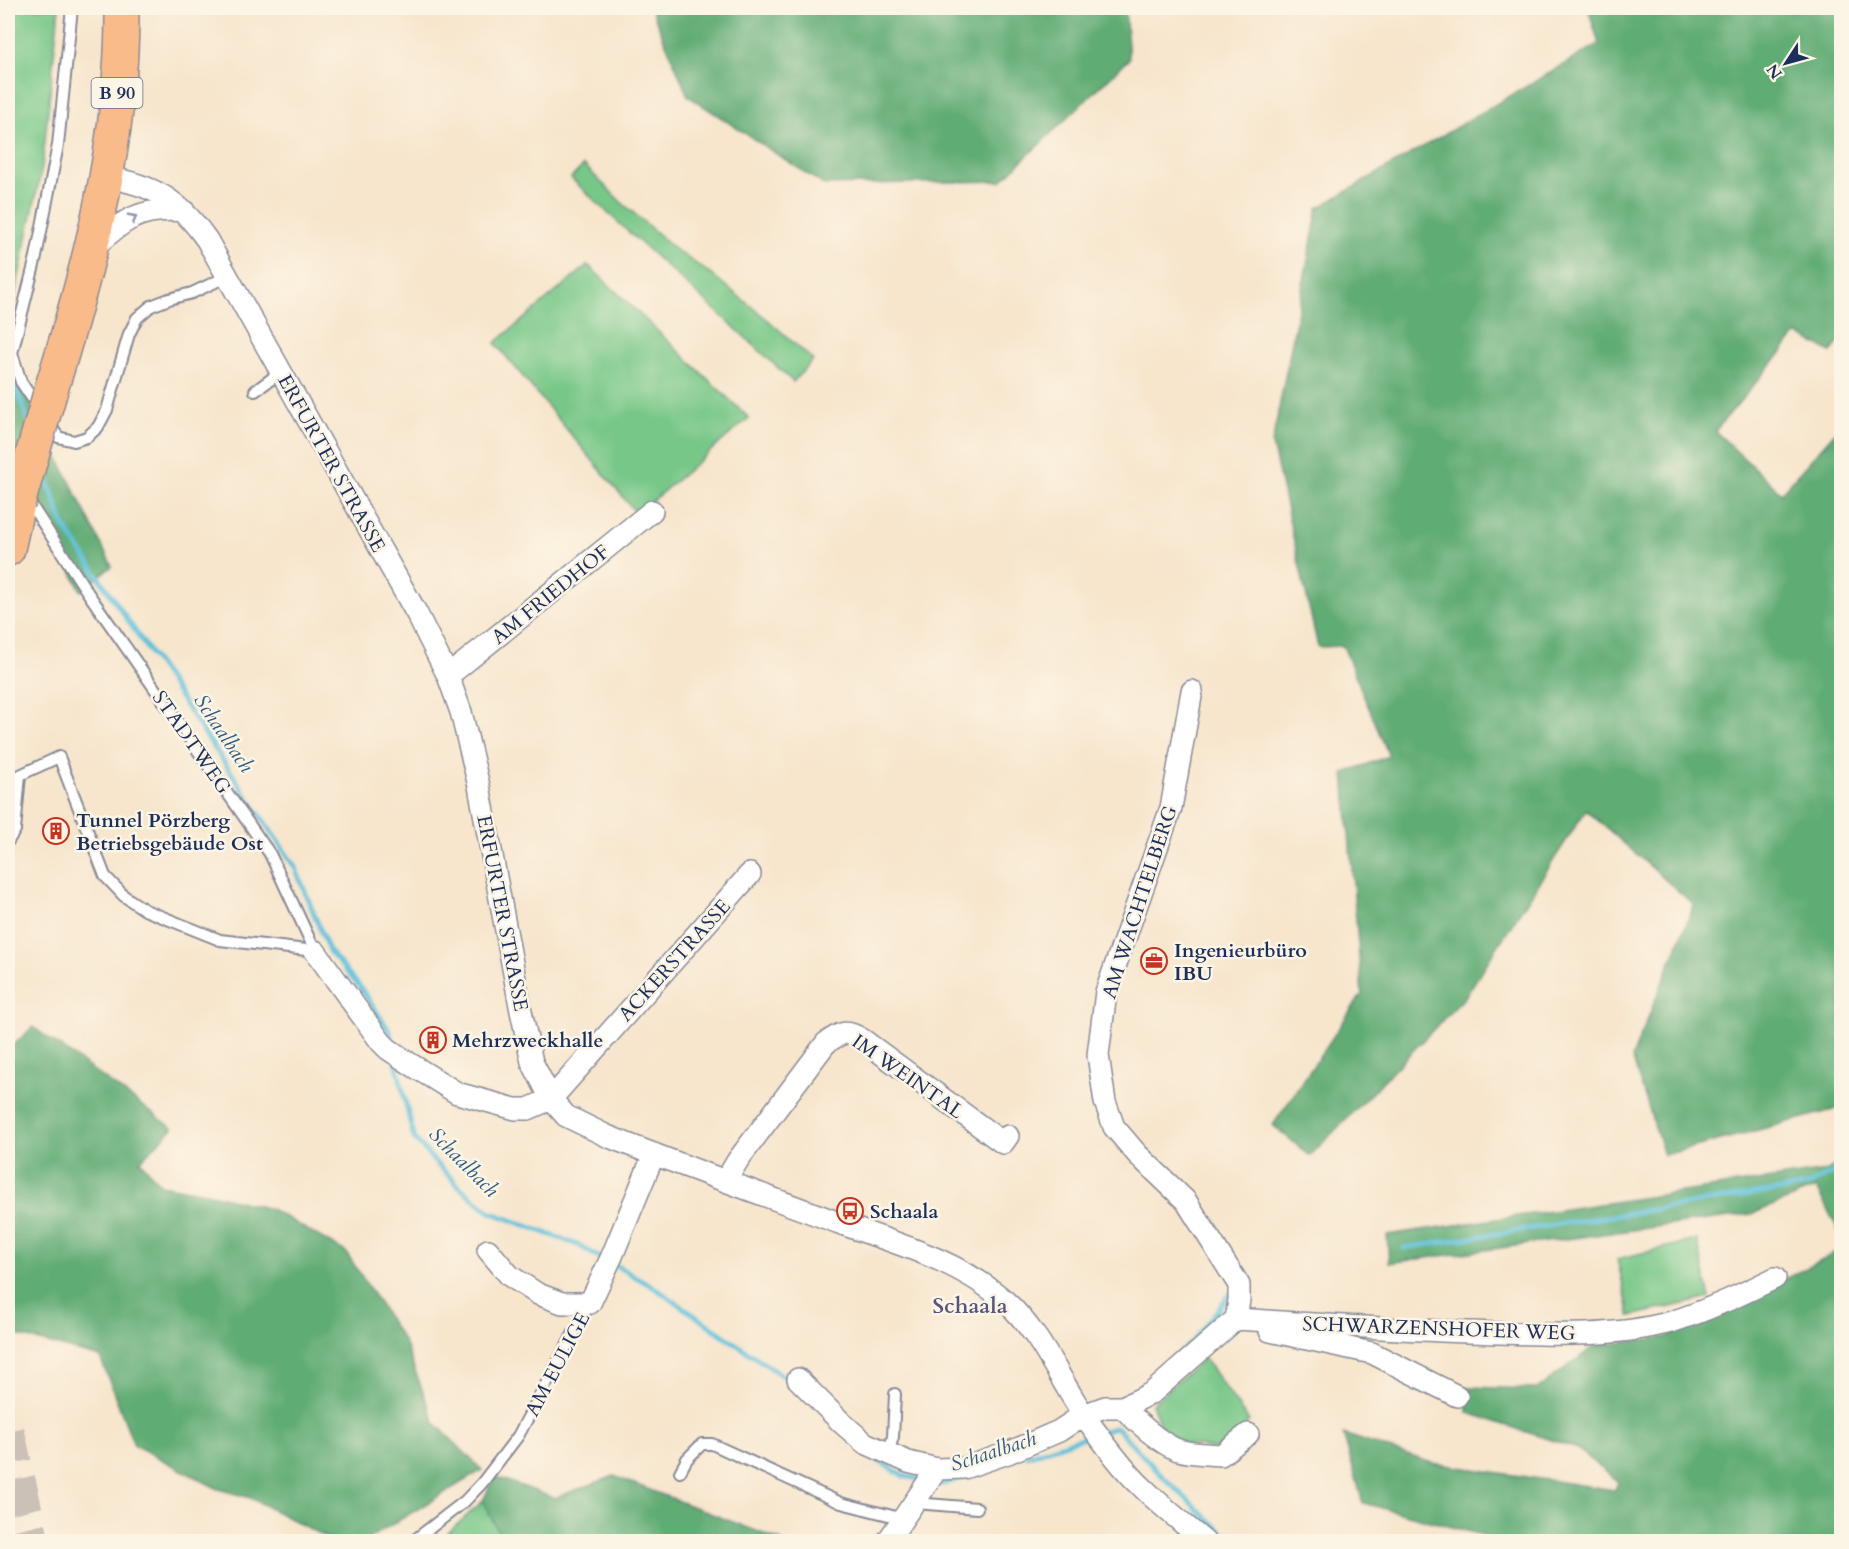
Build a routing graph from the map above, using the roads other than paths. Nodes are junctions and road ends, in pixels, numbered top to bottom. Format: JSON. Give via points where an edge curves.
{"nodes":[{"id":1,"x":72,"y":8,"type":"edge"},
{"id":2,"x":122,"y":8,"type":"edge"},
{"id":3,"x":106,"y":177,"type":"junction"},
{"id":4,"x":184,"y":211,"type":"junction"},
{"id":5,"x":92,"y":249,"type":"junction"},
{"id":6,"x":228,"y":276,"type":"junction"},
{"id":7,"x":281,"y":372,"type":"junction"},
{"id":8,"x":255,"y":391,"type":"dead end"},
{"id":9,"x":8,"y":468,"type":"edge"},
{"id":10,"x":652,"y":511,"type":"dead end"},
{"id":11,"x":8,"y":549,"type":"edge"},
{"id":12,"x":448,"y":676,"type":"junction"},
{"id":13,"x":1192,"y":691,"type":"dead end"},
{"id":14,"x":8,"y":841,"type":"edge"},
{"id":15,"x":750,"y":874,"type":"dead end"},
{"id":16,"x":315,"y":951,"type":"junction"},
{"id":17,"x":551,"y":1099,"type":"junction"},
{"id":18,"x":1008,"y":1136,"type":"dead end"},
{"id":19,"x":654,"y":1154,"type":"junction"},
{"id":20,"x":726,"y":1180,"type":"junction"},
{"id":21,"x":488,"y":1250,"type":"dead end"},
{"id":22,"x":1775,"y":1278,"type":"dead end"},
{"id":23,"x":590,"y":1303,"type":"junction"},
{"id":24,"x":1236,"y":1319,"type":"junction"},
{"id":25,"x":798,"y":1379,"type":"dead end"},
{"id":26,"x":895,"y":1394,"type":"dead end"},
{"id":27,"x":1457,"y":1396,"type":"dead end"},
{"id":28,"x":1122,"y":1407,"type":"junction"},
{"id":29,"x":1093,"y":1428,"type":"junction"},
{"id":30,"x":1248,"y":1434,"type":"dead end"},
{"id":31,"x":888,"y":1453,"type":"junction"},
{"id":32,"x":680,"y":1472,"type":"dead end"},
{"id":33,"x":935,"y":1472,"type":"junction"},
{"id":34,"x":913,"y":1506,"type":"junction"},
{"id":35,"x":977,"y":1508,"type":"dead end"},
{"id":36,"x":412,"y":1542,"type":"edge"},
{"id":37,"x":887,"y":1542,"type":"edge"},
{"id":38,"x":1205,"y":1542,"type":"edge"}],
"edges":[{"from":1,"to":6,"type":"lane","via":[[58,145],[12,352],[21,382],[58,437],[74,441],[87,437],[98,427],[137,318],[151,306]]},
{"from":2,"to":3,"type":"main road","number":"B 90","via":[[115,117]]},
{"from":3,"to":4,"type":"street","name":"ERFURTER STRASSE","via":[[147,187]]},
{"from":3,"to":5,"type":"main road","number":"B 90"},
{"from":5,"to":4,"type":"street","one_way":true,"via":[[118,226],[149,210]]},
{"from":4,"to":6,"type":"street","name":"ERFURTER STRASSE"},
{"from":5,"to":11,"type":"main road","number":"B 90","bridge":true},
{"from":6,"to":7,"type":"street","name":"ERFURTER STRASSE"},
{"from":7,"to":8,"type":"lane"},
{"from":7,"to":12,"type":"street","name":"ERFURTER STRASSE"},
{"from":9,"to":16,"type":"lane","name":"STADTWEG","via":[[88,593],[270,854]]},
{"from":10,"to":12,"type":"street","name":"AM FRIEDHOF"},
{"from":12,"to":17,"type":"street","name":"ERFURTER STRASSE","via":[[479,786],[532,1062]]},
{"from":13,"to":24,"type":"street","name":"AM WACHTELBERG","via":[[1171,808],[1106,992],[1098,1055],[1105,1102],[1114,1127],[1186,1201],[1239,1285]]},
{"from":14,"to":16,"type":"lane","via":[[15,830],[20,775],[59,758],[105,876],[124,896],[145,910],[220,940]]},
{"from":15,"to":17,"type":"street","name":"ACKERSTRASSE"},
{"from":16,"to":17,"type":"street","name":"STADTWEG","via":[[388,1049],[412,1065],[457,1093],[515,1109],[528,1109]]},
{"from":17,"to":19,"type":"street","name":"ERFURTER STRASSE","via":[[566,1116]]},
{"from":18,"to":20,"type":"street","name":"IM WEINTAL","via":[[1003,1143],[863,1040],[846,1033],[826,1043]]},
{"from":19,"to":20,"type":"street","name":"ERFURTER STRASSE"},
{"from":19,"to":23,"type":"street","name":"AM EULIGE"},
{"from":20,"to":29,"type":"street","name":"ERFURTER STRASSE","via":[[923,1254],[976,1280],[1006,1302],[1029,1329]]},
{"from":21,"to":23,"type":"street","via":[[510,1276],[538,1293],[562,1303]]},
{"from":22,"to":24,"type":"street","name":"SCHWARZENSHOFER WEG","via":[[1671,1322],[1567,1335],[1433,1332]]},
{"from":23,"to":36,"type":"lane","name":"AM EULIGE","via":[[518,1436],[465,1501]]},
{"from":24,"to":27,"type":"street","via":[[1274,1333],[1372,1353]]},
{"from":24,"to":28,"type":"street","via":[[1153,1392]]},
{"from":25,"to":31,"type":"street","via":[[865,1443]]},
{"from":26,"to":31,"type":"lane","via":[[893,1437]]},
{"from":28,"to":29,"type":"street","via":[[1105,1407]]},
{"from":28,"to":30,"type":"street","via":[[1177,1449],[1221,1455]]},
{"from":29,"to":33,"type":"street","via":[[1059,1431],[964,1468]]},
{"from":29,"to":38,"type":"street","name":"ERFURTER STRASSE","via":[[1139,1484]]},
{"from":31,"to":33,"type":"street"},
{"from":32,"to":34,"type":"lane","via":[[702,1444],[712,1444],[841,1503]]},
{"from":33,"to":34,"type":"street"},
{"from":34,"to":35,"type":"lane"},
{"from":34,"to":37,"type":"street"}]}
